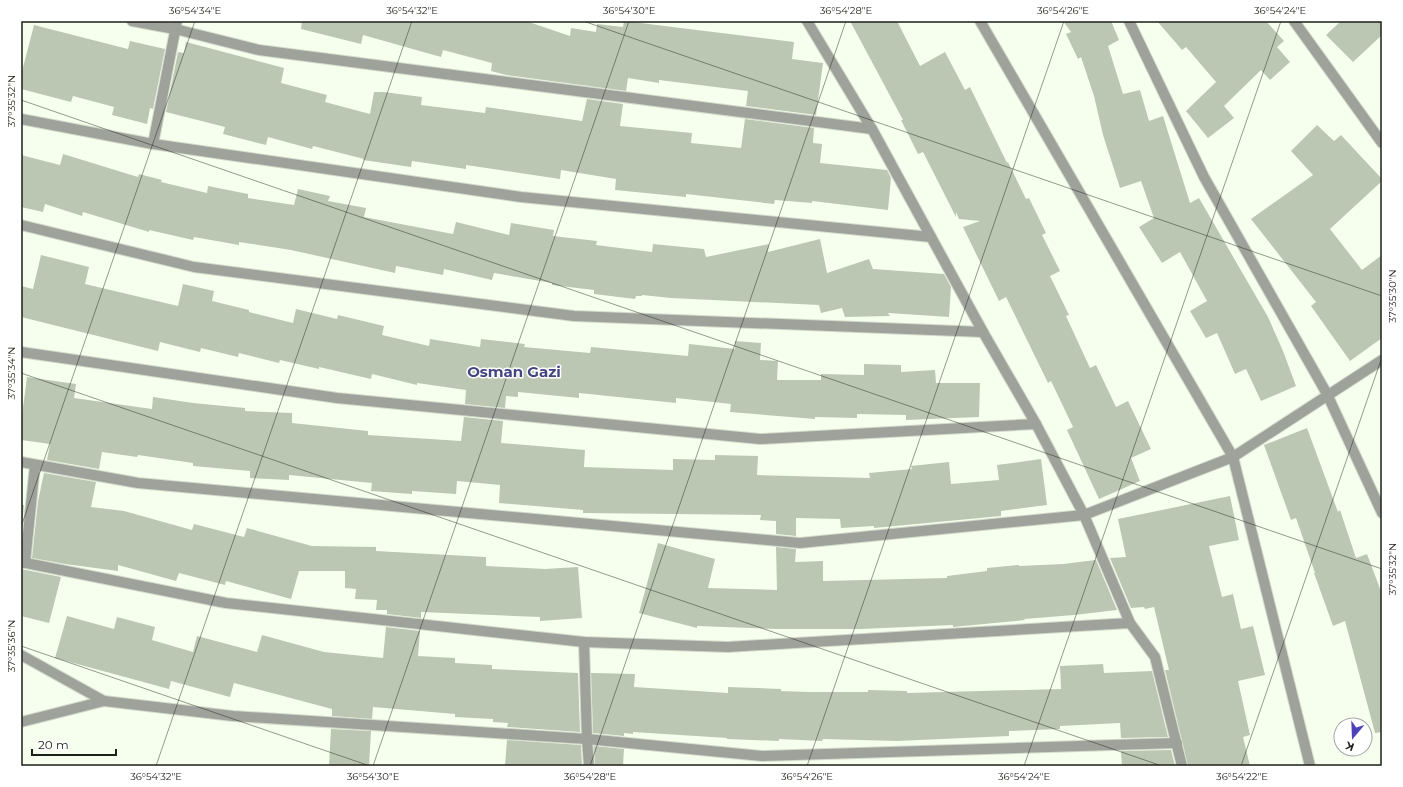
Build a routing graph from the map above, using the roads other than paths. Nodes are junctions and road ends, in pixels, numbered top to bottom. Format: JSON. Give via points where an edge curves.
{"nodes":[{"id":1,"x":132,"y":21,"type":"edge"},
{"id":2,"x":807,"y":21,"type":"edge"},
{"id":3,"x":980,"y":21,"type":"edge"},
{"id":4,"x":1129,"y":21,"type":"edge"},
{"id":5,"x":1294,"y":21,"type":"edge"},
{"id":6,"x":176,"y":25,"type":"edge"},
{"id":7,"x":21,"y":119,"type":"edge"},
{"id":8,"x":872,"y":129,"type":"junction"},
{"id":9,"x":1382,"y":143,"type":"edge"},
{"id":10,"x":153,"y":144,"type":"junction"},
{"id":11,"x":21,"y":225,"type":"edge"},
{"id":12,"x":931,"y":237,"type":"junction"},
{"id":13,"x":983,"y":332,"type":"junction"},
{"id":14,"x":21,"y":352,"type":"edge"},
{"id":15,"x":1382,"y":360,"type":"edge"},
{"id":16,"x":1327,"y":394,"type":"junction"},
{"id":17,"x":1036,"y":424,"type":"junction"},
{"id":18,"x":1233,"y":457,"type":"junction"},
{"id":19,"x":21,"y":462,"type":"edge"},
{"id":20,"x":36,"y":465,"type":"junction"},
{"id":21,"x":1382,"y":513,"type":"edge"},
{"id":22,"x":1084,"y":515,"type":"junction"},
{"id":23,"x":23,"y":563,"type":"edge"},
{"id":24,"x":1130,"y":623,"type":"junction"},
{"id":25,"x":584,"y":642,"type":"junction"},
{"id":26,"x":21,"y":655,"type":"edge"},
{"id":27,"x":104,"y":700,"type":"junction"},
{"id":28,"x":21,"y":722,"type":"edge"},
{"id":29,"x":587,"y":739,"type":"junction"},
{"id":30,"x":1177,"y":743,"type":"junction"},
{"id":31,"x":589,"y":766,"type":"edge"},
{"id":32,"x":1182,"y":766,"type":"edge"},
{"id":33,"x":1310,"y":766,"type":"edge"}],
"edges":[{"from":1,"to":6,"type":"street"},
{"from":2,"to":8,"type":"street"},
{"from":3,"to":18,"type":"street"},
{"from":4,"to":16,"type":"street","via":[[1204,177]]},
{"from":5,"to":9,"type":"street"},
{"from":6,"to":8,"type":"street","via":[[259,50]]},
{"from":6,"to":10,"type":"street"},
{"from":7,"to":10,"type":"street"},
{"from":8,"to":12,"type":"street"},
{"from":10,"to":12,"type":"street","via":[[520,196]]},
{"from":11,"to":13,"type":"street","via":[[194,267],[574,316]]},
{"from":12,"to":13,"type":"street"},
{"from":13,"to":17,"type":"street"},
{"from":14,"to":17,"type":"street","via":[[337,398],[760,439]]},
{"from":15,"to":16,"type":"street"},
{"from":16,"to":18,"type":"street"},
{"from":16,"to":21,"type":"street"},
{"from":17,"to":22,"type":"street"},
{"from":18,"to":22,"type":"street"},
{"from":18,"to":33,"type":"street"},
{"from":19,"to":20,"type":"street"},
{"from":20,"to":22,"type":"street","via":[[138,483],[800,543]]},
{"from":20,"to":23,"type":"street"},
{"from":22,"to":24,"type":"street"},
{"from":23,"to":25,"type":"street","via":[[226,603]]},
{"from":24,"to":25,"type":"street","via":[[728,647]]},
{"from":24,"to":30,"type":"street","via":[[1155,657]]},
{"from":25,"to":29,"type":"street"},
{"from":26,"to":27,"type":"street"},
{"from":27,"to":28,"type":"street"},
{"from":27,"to":29,"type":"street","via":[[233,716]]},
{"from":29,"to":30,"type":"street","via":[[762,756]]},
{"from":29,"to":31,"type":"street"},
{"from":30,"to":32,"type":"street"}]}
